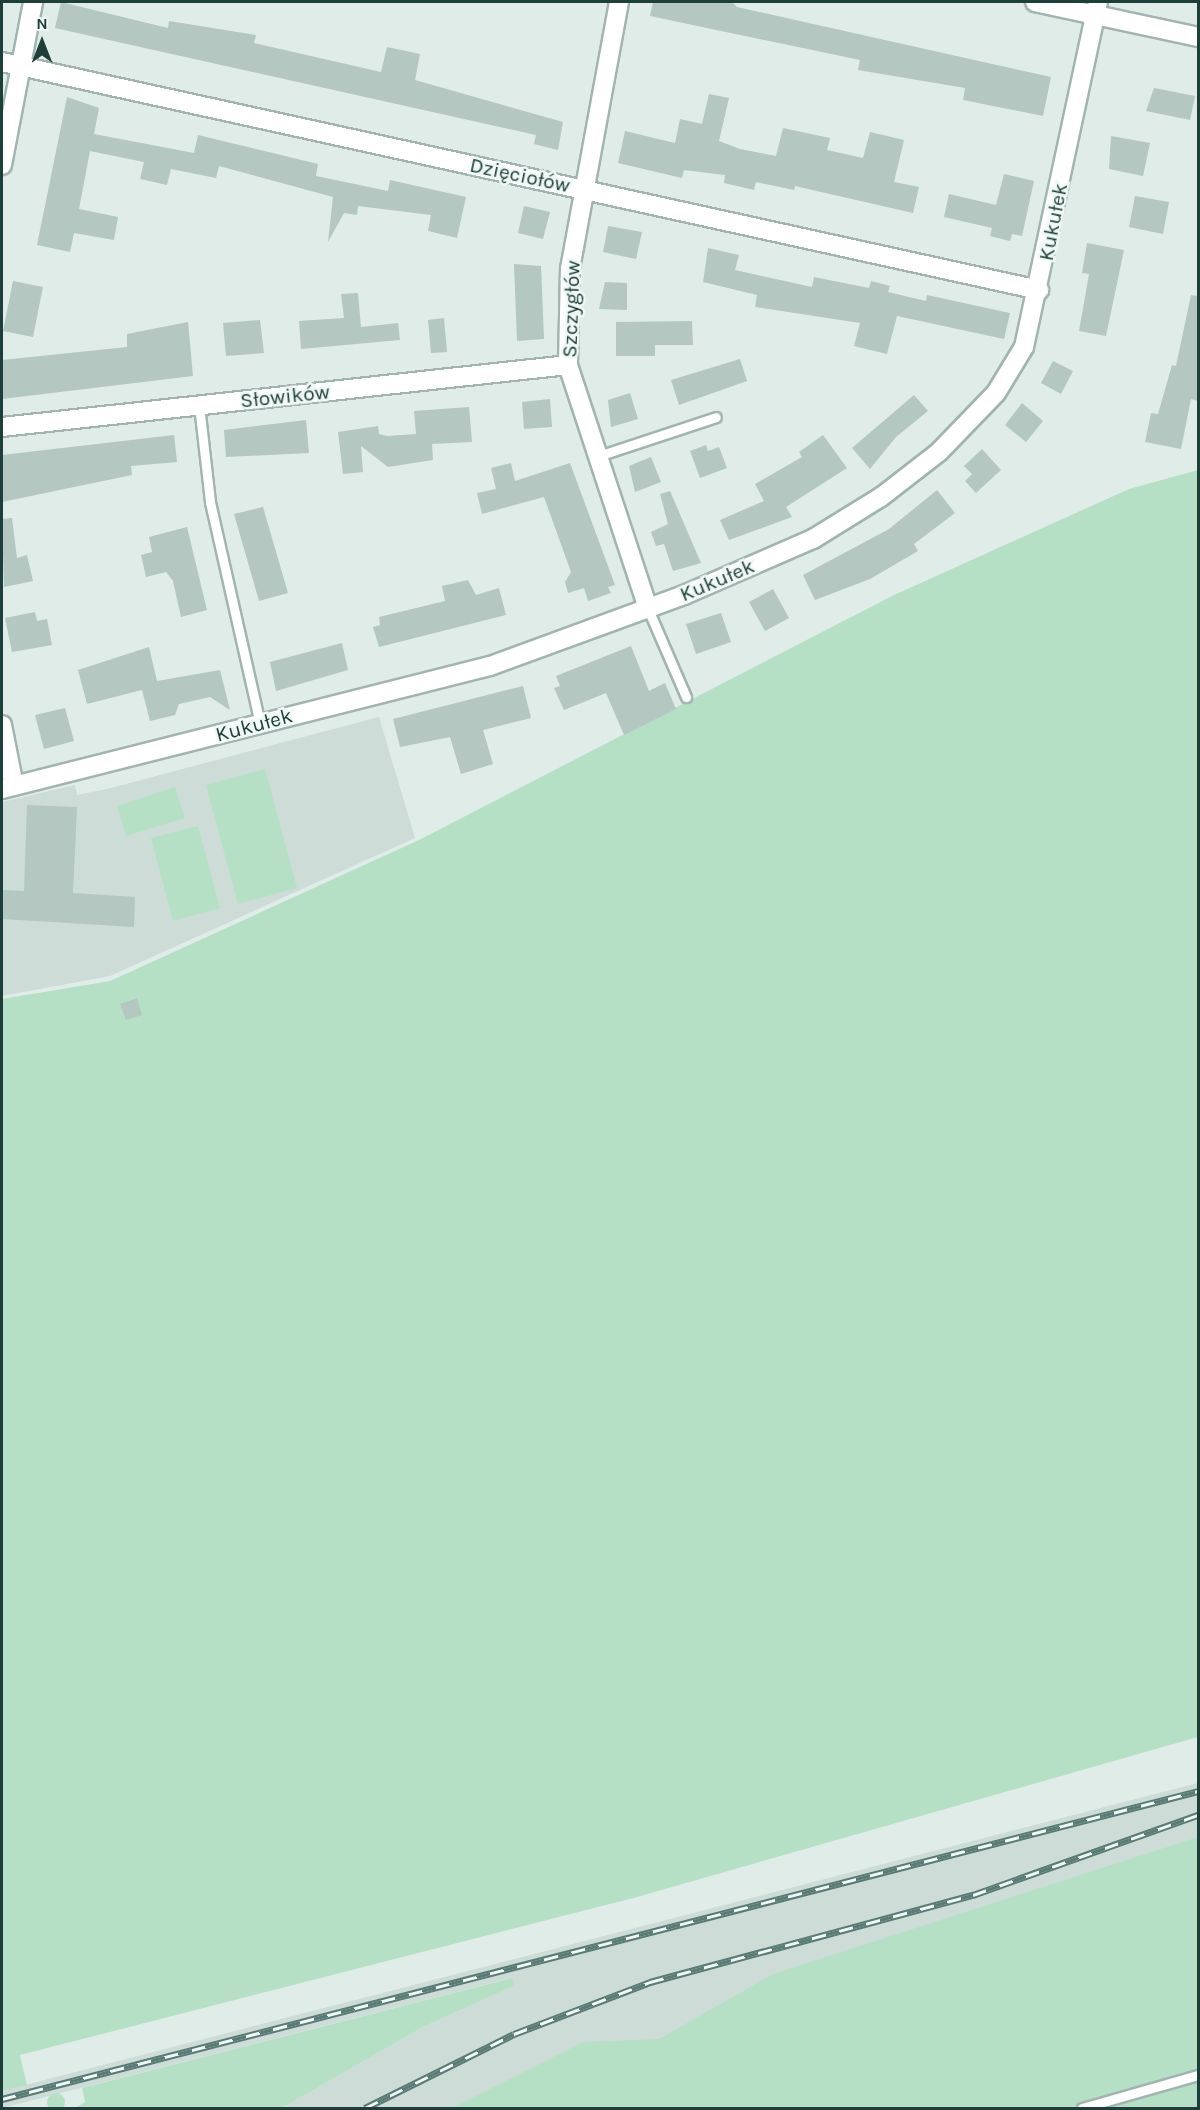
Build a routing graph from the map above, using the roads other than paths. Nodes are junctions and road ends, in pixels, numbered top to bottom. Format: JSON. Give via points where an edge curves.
{"nodes":[{"id":1,"x":33,"y":2,"type":"edge"},
{"id":2,"x":619,"y":2,"type":"edge"},
{"id":3,"x":1035,"y":2,"type":"edge"},
{"id":4,"x":1096,"y":8,"type":"edge"},
{"id":5,"x":1198,"y":37,"type":"edge"},
{"id":6,"x":2,"y":62,"type":"edge"},
{"id":7,"x":21,"y":66,"type":"junction"},
{"id":8,"x":2,"y":165,"type":"edge"},
{"id":9,"x":582,"y":188,"type":"junction"},
{"id":10,"x":1039,"y":290,"type":"junction"},
{"id":11,"x":568,"y":365,"type":"junction"},
{"id":12,"x":199,"y":405,"type":"junction"},
{"id":13,"x":716,"y":417,"type":"dead end"},
{"id":14,"x":2,"y":427,"type":"edge"},
{"id":15,"x":598,"y":456,"type":"junction"},
{"id":16,"x":648,"y":609,"type":"junction"},
{"id":17,"x":686,"y":697,"type":"dead end"},
{"id":18,"x":260,"y":723,"type":"junction"},
{"id":19,"x":2,"y":725,"type":"edge"},
{"id":20,"x":8,"y":788,"type":"edge"},
{"id":21,"x":1198,"y":2075,"type":"edge"},
{"id":22,"x":1082,"y":2109,"type":"edge"}],
"edges":[{"from":1,"to":7,"type":"street"},
{"from":2,"to":9,"type":"street","name":"Szczygłów"},
{"from":3,"to":4,"type":"street"},
{"from":4,"to":5,"type":"street"},
{"from":4,"to":10,"type":"street","name":"Kukułek"},
{"from":6,"to":7,"type":"street","name":"Dzięciołów"},
{"from":7,"to":8,"type":"street"},
{"from":7,"to":9,"type":"street","name":"Dzięciołów"},
{"from":9,"to":10,"type":"street","name":"Dzięciołów"},
{"from":9,"to":11,"type":"street","name":"Szczygłów","via":[[570,268]]},
{"from":10,"to":16,"type":"street","name":"Kukułek","via":[[1024,347],[996,393],[939,452],[813,538]]},
{"from":11,"to":12,"type":"street","name":"Słowików"},
{"from":11,"to":15,"type":"street","name":"Szczygłów"},
{"from":12,"to":14,"type":"street","name":"Słowików"},
{"from":12,"to":18,"type":"lane","via":[[210,502]]},
{"from":13,"to":15,"type":"lane"},
{"from":15,"to":16,"type":"street","name":"Szczygłów"},
{"from":16,"to":17,"type":"lane"},
{"from":16,"to":18,"type":"street","name":"Kukułek","via":[[490,666]]},
{"from":18,"to":20,"type":"street","name":"Kukułek"},
{"from":19,"to":20,"type":"street"},
{"from":21,"to":22,"type":"lane"}]}
